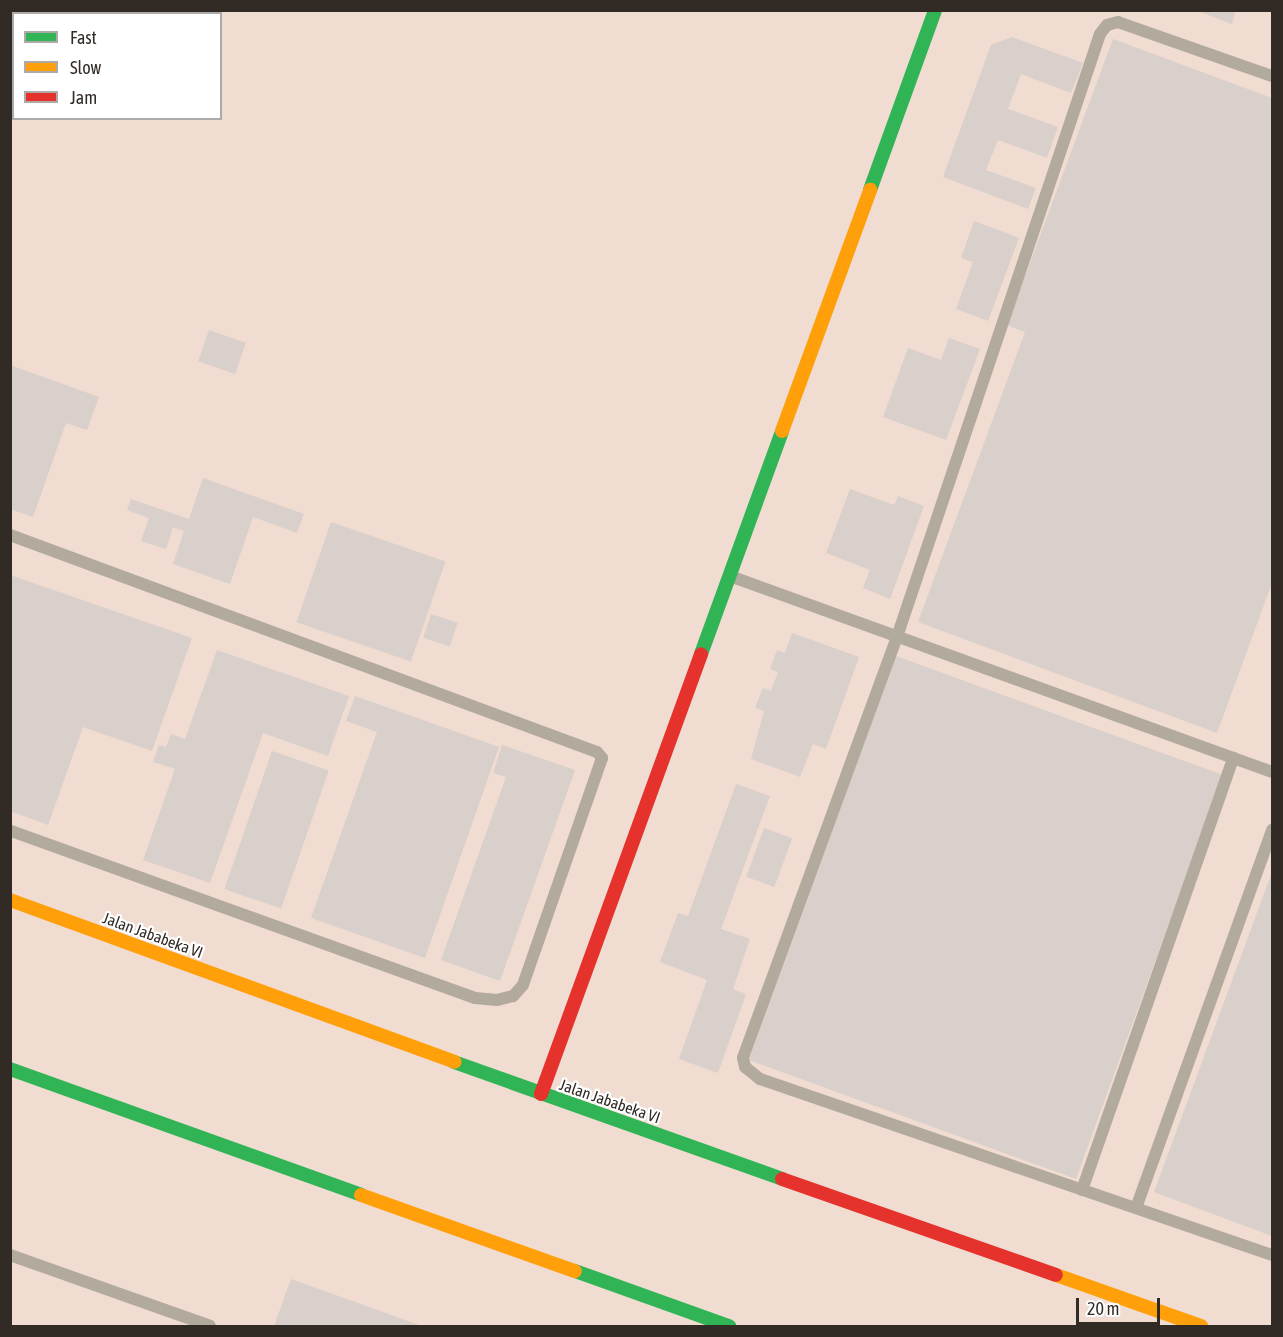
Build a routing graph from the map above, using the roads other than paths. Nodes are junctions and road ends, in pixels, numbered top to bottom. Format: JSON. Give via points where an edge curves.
{"nodes":[{"id":1,"x":935,"y":10,"type":"edge"},
{"id":2,"x":1272,"y":76,"type":"edge"},
{"id":3,"x":10,"y":535,"type":"edge"},
{"id":4,"x":730,"y":576,"type":"junction"},
{"id":5,"x":898,"y":634,"type":"junction"},
{"id":6,"x":1233,"y":758,"type":"junction"},
{"id":7,"x":1272,"y":772,"type":"edge"},
{"id":8,"x":1272,"y":830,"type":"edge"},
{"id":9,"x":10,"y":831,"type":"edge"},
{"id":10,"x":10,"y":900,"type":"edge"},
{"id":11,"x":10,"y":1070,"type":"edge"},
{"id":12,"x":542,"y":1094,"type":"junction"},
{"id":13,"x":1082,"y":1190,"type":"junction"},
{"id":14,"x":1136,"y":1208,"type":"junction"},
{"id":15,"x":10,"y":1254,"type":"edge"},
{"id":16,"x":1272,"y":1255,"type":"edge"},
{"id":17,"x":210,"y":1326,"type":"edge"},
{"id":18,"x":729,"y":1326,"type":"edge"},
{"id":19,"x":1201,"y":1326,"type":"edge"}],
"edges":[{"from":1,"to":4,"type":"street"},
{"from":2,"to":5,"type":"lane","via":[[1118,22],[1107,25],[1100,34]]},
{"from":3,"to":9,"type":"lane","via":[[597,752],[602,758],[523,985],[513,996],[497,1000],[475,998]]},
{"from":4,"to":5,"type":"lane"},
{"from":4,"to":12,"type":"street"},
{"from":5,"to":6,"type":"lane"},
{"from":5,"to":13,"type":"lane","via":[[745,1046],[745,1067],[760,1079]]},
{"from":6,"to":7,"type":"lane"},
{"from":6,"to":13,"type":"lane"},
{"from":8,"to":14,"type":"lane"},
{"from":10,"to":12,"type":"street","name":"Jalan Jababeka VI"},
{"from":11,"to":18,"type":"street"},
{"from":12,"to":19,"type":"street","name":"Jalan Jababeka VI"},
{"from":13,"to":14,"type":"lane"},
{"from":14,"to":16,"type":"lane"},
{"from":15,"to":17,"type":"lane"}]}
